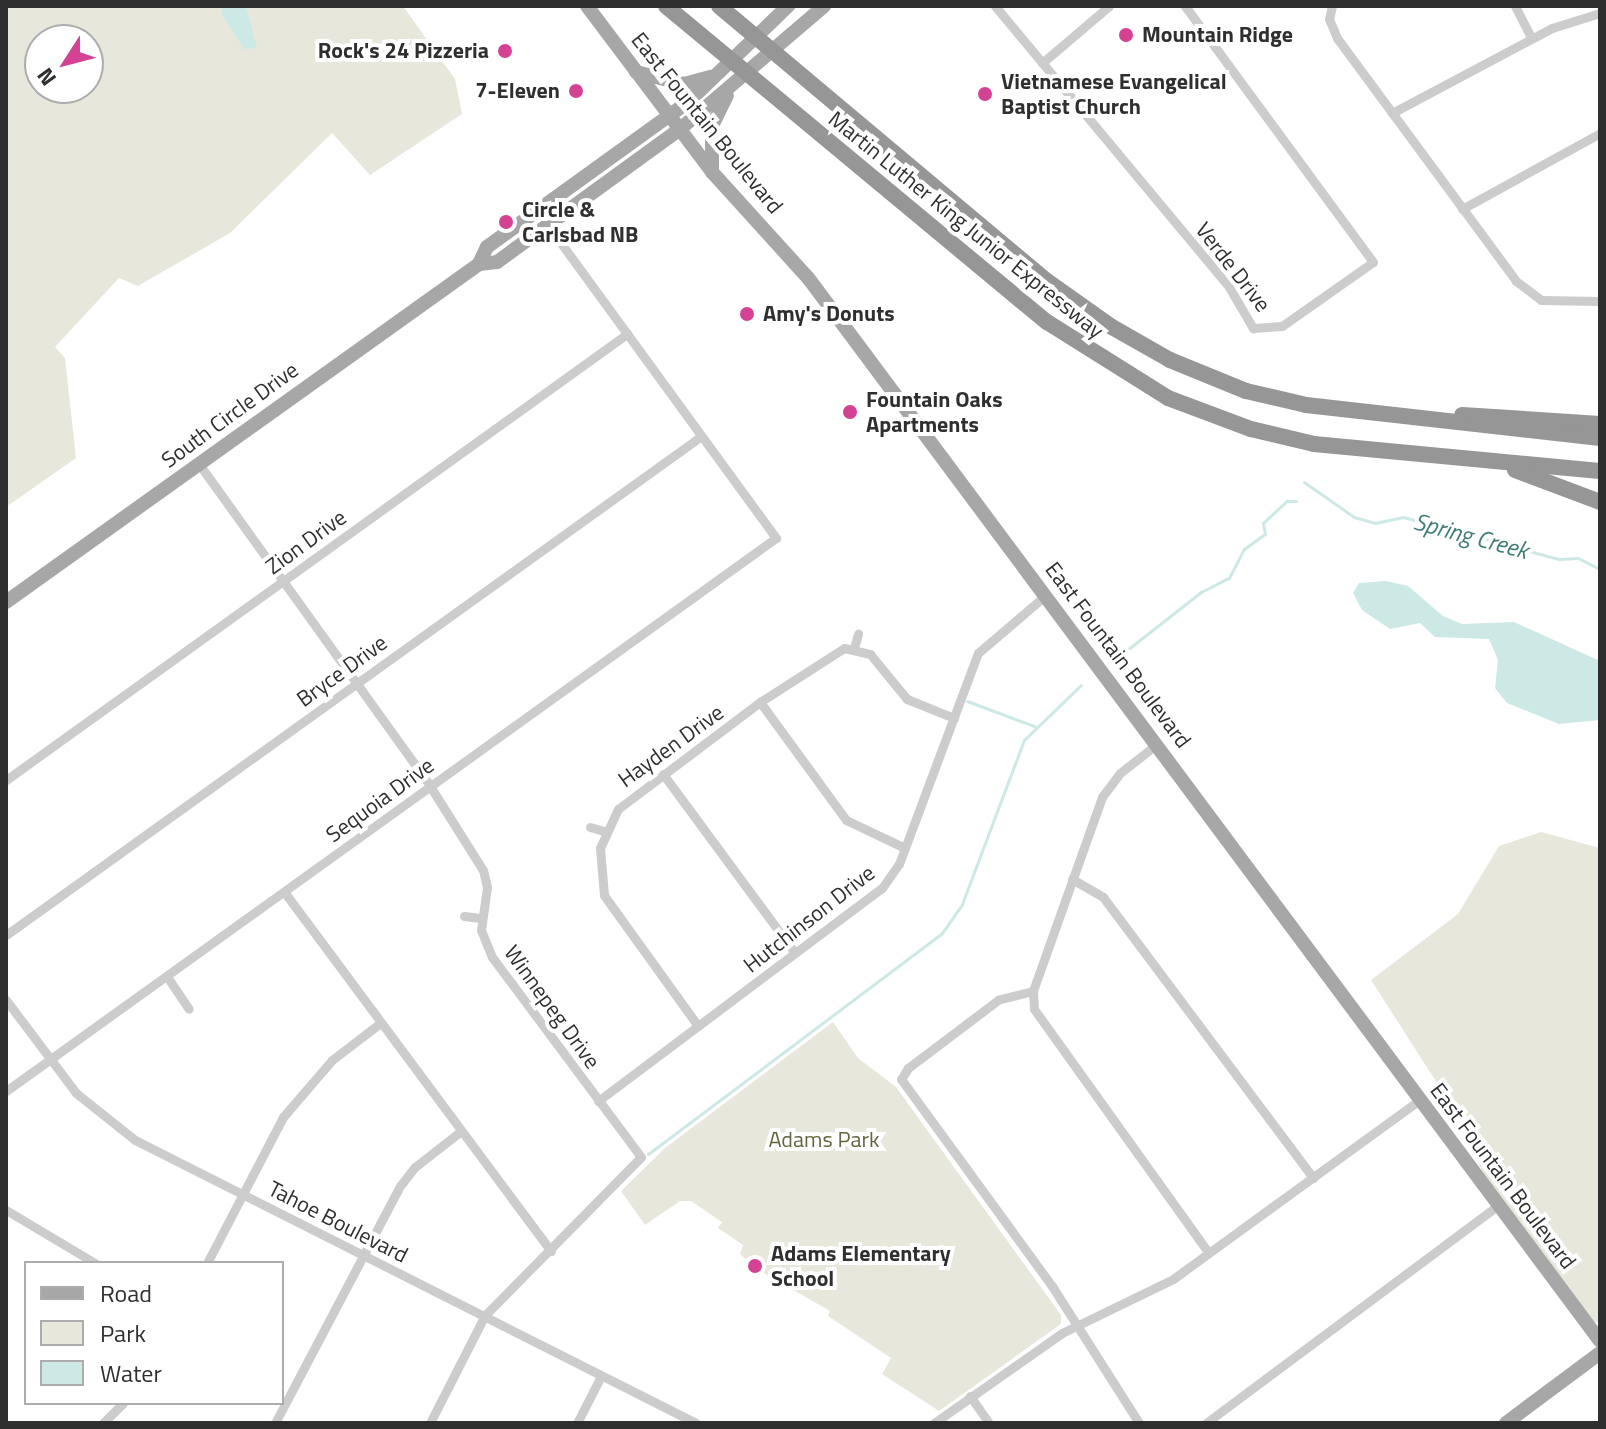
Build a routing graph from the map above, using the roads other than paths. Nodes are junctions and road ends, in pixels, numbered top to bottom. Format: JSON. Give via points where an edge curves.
{"nodes":[{"id":1,"x":587,"y":6,"type":"edge"},
{"id":2,"x":666,"y":6,"type":"edge"},
{"id":3,"x":719,"y":6,"type":"edge"},
{"id":4,"x":788,"y":6,"type":"edge"},
{"id":5,"x":824,"y":6,"type":"edge"},
{"id":6,"x":995,"y":6,"type":"edge"},
{"id":7,"x":1109,"y":6,"type":"edge"},
{"id":8,"x":1185,"y":6,"type":"edge"},
{"id":9,"x":1332,"y":6,"type":"edge"},
{"id":10,"x":1515,"y":6,"type":"edge"},
{"id":11,"x":1600,"y":13,"type":"edge"},
{"id":12,"x":1531,"y":38,"type":"junction"},
{"id":13,"x":1042,"y":63,"type":"junction"},
{"id":14,"x":636,"y":72,"type":"junction"},
{"id":15,"x":719,"y":74,"type":"junction"},
{"id":16,"x":732,"y":88,"type":"junction"},
{"id":17,"x":1392,"y":113,"type":"junction"},
{"id":18,"x":667,"y":116,"type":"junction"},
{"id":19,"x":679,"y":130,"type":"junction"},
{"id":20,"x":1600,"y":133,"type":"edge"},
{"id":21,"x":712,"y":172,"type":"junction"},
{"id":22,"x":1462,"y":209,"type":"junction"},
{"id":23,"x":548,"y":225,"type":"junction"},
{"id":24,"x":479,"y":264,"type":"junction"},
{"id":25,"x":1600,"y":301,"type":"edge"},
{"id":26,"x":627,"y":334,"type":"junction"},
{"id":27,"x":1364,"y":415,"type":"junction"},
{"id":28,"x":1600,"y":424,"type":"edge"},
{"id":29,"x":700,"y":437,"type":"junction"},
{"id":30,"x":1600,"y":438,"type":"edge"},
{"id":31,"x":1486,"y":462,"type":"junction"},
{"id":32,"x":199,"y":464,"type":"junction"},
{"id":33,"x":1600,"y":471,"type":"edge"},
{"id":34,"x":1600,"y":502,"type":"edge"},
{"id":35,"x":282,"y":581,"type":"junction"},
{"id":36,"x":1046,"y":595,"type":"junction"},
{"id":37,"x":6,"y":602,"type":"edge"},
{"id":38,"x":858,"y":634,"type":"dead end"},
{"id":39,"x":854,"y":648,"type":"junction"},
{"id":40,"x":356,"y":683,"type":"junction"},
{"id":41,"x":760,"y":702,"type":"junction"},
{"id":42,"x":954,"y":718,"type":"junction"},
{"id":43,"x":1157,"y":744,"type":"junction"},
{"id":44,"x":663,"y":774,"type":"junction"},
{"id":45,"x":6,"y":780,"type":"edge"},
{"id":46,"x":430,"y":786,"type":"junction"},
{"id":47,"x":590,"y":827,"type":"dead end"},
{"id":48,"x":604,"y":831,"type":"junction"},
{"id":49,"x":905,"y":848,"type":"junction"},
{"id":50,"x":1072,"y":879,"type":"junction"},
{"id":51,"x":285,"y":893,"type":"junction"},
{"id":52,"x":464,"y":916,"type":"dead end"},
{"id":53,"x":481,"y":918,"type":"junction"},
{"id":54,"x":6,"y":935,"type":"edge"},
{"id":55,"x":795,"y":953,"type":"junction"},
{"id":56,"x":168,"y":978,"type":"junction"},
{"id":57,"x":1033,"y":991,"type":"junction"},
{"id":58,"x":6,"y":1000,"type":"edge"},
{"id":59,"x":189,"y":1009,"type":"dead end"},
{"id":60,"x":379,"y":1024,"type":"junction"},
{"id":61,"x":698,"y":1026,"type":"junction"},
{"id":62,"x":49,"y":1061,"type":"junction"},
{"id":63,"x":6,"y":1091,"type":"edge"},
{"id":64,"x":1419,"y":1100,"type":"junction"},
{"id":65,"x":598,"y":1101,"type":"junction"},
{"id":66,"x":461,"y":1131,"type":"junction"},
{"id":67,"x":1313,"y":1178,"type":"junction"},
{"id":68,"x":242,"y":1192,"type":"junction"},
{"id":69,"x":1499,"y":1205,"type":"junction"},
{"id":70,"x":6,"y":1210,"type":"edge"},
{"id":71,"x":551,"y":1251,"type":"junction"},
{"id":72,"x":1209,"y":1253,"type":"junction"},
{"id":73,"x":363,"y":1256,"type":"junction"},
{"id":74,"x":92,"y":1261,"type":"edge"},
{"id":75,"x":208,"y":1261,"type":"edge"},
{"id":76,"x":485,"y":1315,"type":"junction"},
{"id":77,"x":1075,"y":1326,"type":"junction"},
{"id":78,"x":1600,"y":1341,"type":"edge"},
{"id":79,"x":1600,"y":1353,"type":"edge"},
{"id":80,"x":601,"y":1376,"type":"junction"},
{"id":81,"x":970,"y":1396,"type":"junction"},
{"id":82,"x":121,"y":1405,"type":"edge"},
{"id":83,"x":103,"y":1423,"type":"edge"},
{"id":84,"x":275,"y":1423,"type":"edge"},
{"id":85,"x":430,"y":1423,"type":"edge"},
{"id":86,"x":577,"y":1423,"type":"edge"},
{"id":87,"x":696,"y":1423,"type":"edge"},
{"id":88,"x":934,"y":1423,"type":"edge"},
{"id":89,"x":989,"y":1423,"type":"edge"},
{"id":90,"x":1139,"y":1423,"type":"edge"},
{"id":91,"x":1206,"y":1423,"type":"edge"},
{"id":92,"x":1506,"y":1423,"type":"edge"}],
"edges":[{"from":1,"to":14,"type":"main road","name":"East Fountain Boulevard"},
{"from":2,"to":31,"type":"highway","name":"Martin Luther King Junior Expressway","via":[[1047,322],[1154,391],[1226,421],[1314,444]]},
{"from":3,"to":27,"type":"highway","name":"Martin Luther King Junior Expressway","via":[[1047,281],[1112,327],[1222,383]]},
{"from":4,"to":15,"type":"main road","name":"South Circle Drive"},
{"from":5,"to":16,"type":"main road","name":"South Circle Drive"},
{"from":6,"to":13,"type":"street","name":"Verde Drive"},
{"from":7,"to":13,"type":"street"},
{"from":8,"to":13,"type":"street","name":"Verde Drive","via":[[1373,262],[1282,326],[1253,328],[1229,287]]},
{"from":9,"to":17,"type":"street","via":[[1329,19],[1337,38]]},
{"from":10,"to":12,"type":"street"},
{"from":11,"to":12,"type":"street","via":[[1571,19]]},
{"from":12,"to":17,"type":"street"},
{"from":14,"to":15,"type":"main road","via":[[684,84]]},
{"from":14,"to":18,"type":"main road","name":"East Fountain Boulevard"},
{"from":15,"to":18,"type":"main road","name":"South Circle Drive"},
{"from":16,"to":19,"type":"main road","name":"South Circle Drive"},
{"from":16,"to":21,"type":"main road","via":[[712,126]]},
{"from":17,"to":22,"type":"street"},
{"from":18,"to":19,"type":"main road","name":"East Fountain Boulevard"},
{"from":18,"to":24,"type":"main road","name":"South Circle Drive","via":[[487,247]]},
{"from":19,"to":21,"type":"main road","name":"East Fountain Boulevard"},
{"from":19,"to":23,"type":"main road","name":"South Circle Drive"},
{"from":20,"to":22,"type":"street"},
{"from":21,"to":36,"type":"main road","name":"East Fountain Boulevard","via":[[809,279]]},
{"from":22,"to":25,"type":"street","via":[[1533,297]]},
{"from":23,"to":24,"type":"main road","name":"South Circle Drive","via":[[497,262]]},
{"from":23,"to":26,"type":"street"},
{"from":24,"to":32,"type":"main road","name":"South Circle Drive"},
{"from":26,"to":29,"type":"street"},
{"from":26,"to":35,"type":"street","name":"Zion Drive"},
{"from":27,"to":28,"type":"highway","via":[[1432,413]]},
{"from":27,"to":30,"type":"highway","name":"Martin Luther King Junior Expressway"},
{"from":29,"to":40,"type":"street","name":"Bryce Drive"},
{"from":29,"to":46,"type":"street","name":"Sequoia Drive","via":[[776,538]]},
{"from":31,"to":33,"type":"highway","name":"Martin Luther King Junior Expressway"},
{"from":31,"to":34,"type":"highway"},
{"from":32,"to":35,"type":"street","name":"Winnepeg Drive"},
{"from":32,"to":37,"type":"main road","name":"South Circle Drive"},
{"from":35,"to":40,"type":"street","name":"Winnepeg Drive"},
{"from":35,"to":45,"type":"street","name":"Zion Drive"},
{"from":36,"to":42,"type":"street","name":"Hutchinson Drive","via":[[978,653]]},
{"from":36,"to":43,"type":"main road","name":"East Fountain Boulevard"},
{"from":38,"to":39,"type":"street"},
{"from":39,"to":41,"type":"street","name":"Hayden Drive","via":[[824,657]]},
{"from":39,"to":42,"type":"street","via":[[870,654],[907,699]]},
{"from":40,"to":46,"type":"street","name":"Winnepeg Drive"},
{"from":40,"to":54,"type":"street","name":"Bryce Drive"},
{"from":41,"to":44,"type":"street","name":"Hayden Drive"},
{"from":41,"to":49,"type":"street","via":[[846,820]]},
{"from":42,"to":49,"type":"street","name":"Hutchinson Drive"},
{"from":43,"to":50,"type":"street","via":[[1109,785]]},
{"from":43,"to":64,"type":"main road","name":"East Fountain Boulevard"},
{"from":44,"to":48,"type":"street","name":"Hayden Drive","via":[[625,801]]},
{"from":44,"to":55,"type":"street"},
{"from":46,"to":51,"type":"street","name":"Sequoia Drive"},
{"from":46,"to":53,"type":"street","name":"Winnepeg Drive","via":[[483,870],[487,887]]},
{"from":47,"to":48,"type":"street"},
{"from":48,"to":61,"type":"street","name":"Hayden Drive","via":[[599,874],[609,905]]},
{"from":49,"to":55,"type":"street","name":"Hutchinson Drive","via":[[882,888]]},
{"from":50,"to":57,"type":"street"},
{"from":50,"to":67,"type":"street","via":[[1103,897]]},
{"from":51,"to":56,"type":"street","name":"Sequoia Drive"},
{"from":51,"to":60,"type":"street"},
{"from":52,"to":53,"type":"street"},
{"from":53,"to":65,"type":"street","name":"Winnepeg Drive","via":[[492,957]]},
{"from":55,"to":61,"type":"street","name":"Hutchinson Drive"},
{"from":56,"to":59,"type":"street"},
{"from":56,"to":62,"type":"street","name":"Sequoia Drive"},
{"from":57,"to":72,"type":"street","via":[[1042,1027]]},
{"from":57,"to":77,"type":"street","via":[[998,1000],[908,1068],[901,1079],[1052,1286]]},
{"from":58,"to":62,"type":"street","name":"Tahoe Boulevard"},
{"from":60,"to":66,"type":"street"},
{"from":60,"to":68,"type":"street","via":[[305,1089]]},
{"from":61,"to":65,"type":"street","name":"Hutchinson Drive"},
{"from":62,"to":63,"type":"street","name":"Sequoia Drive"},
{"from":62,"to":68,"type":"street","name":"Tahoe Boulevard","via":[[103,1120]]},
{"from":64,"to":67,"type":"street"},
{"from":64,"to":69,"type":"main road","name":"East Fountain Boulevard"},
{"from":65,"to":71,"type":"street","name":"Winnepeg Drive","via":[[641,1157]]},
{"from":66,"to":71,"type":"street"},
{"from":66,"to":73,"type":"street","via":[[407,1176]]},
{"from":67,"to":72,"type":"street"},
{"from":68,"to":73,"type":"street","name":"Tahoe Boulevard"},
{"from":68,"to":75,"type":"street"},
{"from":69,"to":78,"type":"main road","name":"East Fountain Boulevard"},
{"from":69,"to":91,"type":"street"},
{"from":70,"to":74,"type":"street"},
{"from":71,"to":76,"type":"street","name":"Winnepeg Drive"},
{"from":72,"to":77,"type":"street","via":[[1173,1279]]},
{"from":73,"to":76,"type":"street","name":"Tahoe Boulevard"},
{"from":73,"to":84,"type":"street"},
{"from":76,"to":80,"type":"street","name":"Tahoe Boulevard"},
{"from":76,"to":85,"type":"street","name":"Winnepeg Drive"},
{"from":77,"to":81,"type":"street"},
{"from":77,"to":90,"type":"street"},
{"from":79,"to":92,"type":"main road"},
{"from":80,"to":86,"type":"street"},
{"from":80,"to":87,"type":"street","name":"Tahoe Boulevard"},
{"from":81,"to":88,"type":"street"},
{"from":81,"to":89,"type":"street"},
{"from":82,"to":83,"type":"street"}]}
